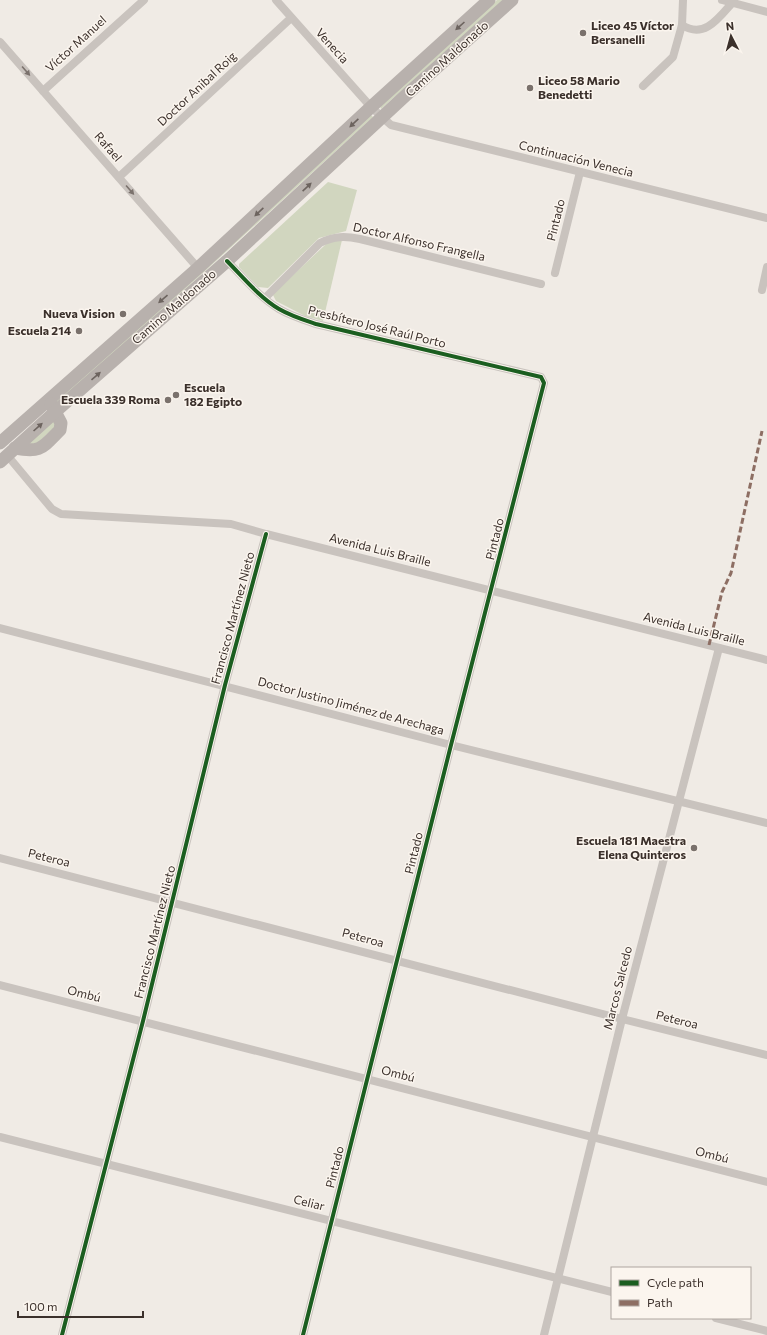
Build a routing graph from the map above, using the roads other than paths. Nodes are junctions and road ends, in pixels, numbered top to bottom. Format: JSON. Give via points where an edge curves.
{"nodes":[{"id":1,"x":144,"y":0,"type":"edge"},
{"id":2,"x":276,"y":0,"type":"edge"},
{"id":3,"x":489,"y":0,"type":"edge"},
{"id":4,"x":512,"y":0,"type":"edge"},
{"id":5,"x":683,"y":0,"type":"edge"},
{"id":6,"x":722,"y":0,"type":"edge"},
{"id":7,"x":732,"y":3,"type":"junction"},
{"id":8,"x":767,"y":12,"type":"edge"},
{"id":9,"x":291,"y":18,"type":"junction"},
{"id":10,"x":682,"y":25,"type":"junction"},
{"id":11,"x":0,"y":42,"type":"edge"},
{"id":12,"x":643,"y":86,"type":"dead end"},
{"id":13,"x":43,"y":91,"type":"junction"},
{"id":14,"x":371,"y":107,"type":"junction"},
{"id":15,"x":382,"y":118,"type":"junction"},
{"id":16,"x":580,"y":172,"type":"junction"},
{"id":17,"x":118,"y":177,"type":"junction"},
{"id":18,"x":767,"y":218,"type":"edge"},
{"id":19,"x":227,"y":261,"type":"junction"},
{"id":20,"x":767,"y":267,"type":"edge"},
{"id":21,"x":198,"y":268,"type":"junction"},
{"id":22,"x":555,"y":273,"type":"dead end"},
{"id":23,"x":541,"y":284,"type":"dead end"},
{"id":24,"x":762,"y":290,"type":"dead end"},
{"id":25,"x":265,"y":298,"type":"junction"},
{"id":26,"x":541,"y":377,"type":"joint"},
{"id":27,"x":52,"y":406,"type":"junction"},
{"id":28,"x":0,"y":443,"type":"edge"},
{"id":29,"x":7,"y":455,"type":"edge"},
{"id":30,"x":266,"y":534,"type":"junction"},
{"id":31,"x":492,"y":590,"type":"junction"},
{"id":32,"x":0,"y":628,"type":"edge"},
{"id":33,"x":719,"y":648,"type":"junction"},
{"id":34,"x":767,"y":660,"type":"edge"},
{"id":35,"x":225,"y":685,"type":"junction"},
{"id":36,"x":451,"y":745,"type":"junction"},
{"id":37,"x":679,"y":800,"type":"junction"},
{"id":38,"x":767,"y":823,"type":"edge"},
{"id":39,"x":0,"y":858,"type":"edge"},
{"id":40,"x":172,"y":901,"type":"junction"},
{"id":41,"x":397,"y":960,"type":"junction"},
{"id":42,"x":0,"y":985,"type":"edge"},
{"id":43,"x":622,"y":1019,"type":"junction"},
{"id":44,"x":143,"y":1021,"type":"junction"},
{"id":45,"x":767,"y":1054,"type":"edge"},
{"id":46,"x":367,"y":1079,"type":"junction"},
{"id":47,"x":0,"y":1137,"type":"edge"},
{"id":48,"x":593,"y":1137,"type":"junction"},
{"id":49,"x":107,"y":1164,"type":"junction"},
{"id":50,"x":767,"y":1182,"type":"edge"},
{"id":51,"x":331,"y":1221,"type":"junction"},
{"id":52,"x":558,"y":1278,"type":"junction"},
{"id":53,"x":611,"y":1292,"type":"edge"},
{"id":54,"x":720,"y":1319,"type":"edge"},
{"id":55,"x":767,"y":1331,"type":"edge"},
{"id":56,"x":62,"y":1335,"type":"edge"},
{"id":57,"x":303,"y":1335,"type":"edge"},
{"id":58,"x":544,"y":1335,"type":"edge"}],
"edges":[{"from":1,"to":13,"type":"street","name":"Víctor Manuel"},
{"from":2,"to":9,"type":"street","name":"Venecia"},
{"from":3,"to":14,"type":"main road","name":"Camino Maldonado","one_way":true},
{"from":4,"to":15,"type":"main road","name":"Camino Maldonado"},
{"from":5,"to":10,"type":"street"},
{"from":6,"to":7,"type":"street"},
{"from":7,"to":8,"type":"street"},
{"from":7,"to":10,"type":"street","via":[[704,30],[691,30]]},
{"from":9,"to":14,"type":"street","name":"Venecia"},
{"from":9,"to":17,"type":"street","name":"Doctor Anibal Roig"},
{"from":10,"to":12,"type":"street","via":[[672,57]]},
{"from":11,"to":13,"type":"street","name":"Rafael","one_way":true},
{"from":13,"to":17,"type":"street","name":"Rafael"},
{"from":14,"to":15,"type":"street"},
{"from":14,"to":21,"type":"main road","name":"Camino Maldonado","one_way":true},
{"from":15,"to":16,"type":"street","name":"Continuación Venecia","via":[[391,125]]},
{"from":19,"to":15,"type":"main road","name":"Camino Maldonado","one_way":true},
{"from":16,"to":18,"type":"street","name":"Continuación Venecia"},
{"from":16,"to":22,"type":"street","name":"Pintado"},
{"from":17,"to":21,"type":"street","name":"Rafael","one_way":true},
{"from":19,"to":25,"type":"street","name":"Presbítero José Raúl Porto"},
{"from":27,"to":19,"type":"main road","name":"Camino Maldonado","one_way":true},
{"from":20,"to":24,"type":"street"},
{"from":21,"to":27,"type":"main road","name":"Camino Maldonado","one_way":true},
{"from":23,"to":25,"type":"street","name":"Doctor Alfonso Frangella","via":[[360,239],[338,237],[320,243]]},
{"from":25,"to":26,"type":"street","name":"Presbítero José Raúl Porto","via":[[278,308],[316,324]]},
{"from":26,"to":31,"type":"street","name":"Pintado","via":[[544,386]]},
{"from":27,"to":28,"type":"main road","name":"Camino Maldonado"},
{"from":29,"to":27,"type":"main road","name":"Camino Maldonado","one_way":true},
{"from":27,"to":29,"type":"main road","via":[[62,427],[60,430],[39,449]]},
{"from":29,"to":30,"type":"street","name":"Avenida Luis Braille","via":[[52,509],[61,514],[231,524]]},
{"from":30,"to":31,"type":"street","name":"Avenida Luis Braille"},
{"from":30,"to":35,"type":"street","name":"Francisco Martínez Nieto"},
{"from":31,"to":33,"type":"street","name":"Avenida Luis Braille"},
{"from":31,"to":36,"type":"street","name":"Pintado"},
{"from":32,"to":35,"type":"street","name":"Doctor Justino Jiménez de Arechaga"},
{"from":33,"to":34,"type":"street","name":"Avenida Luis Braille"},
{"from":33,"to":37,"type":"street","name":"Marcos Salcedo"},
{"from":35,"to":36,"type":"street","name":"Doctor Justino Jiménez de Arechaga"},
{"from":35,"to":40,"type":"street","name":"Francisco Martínez Nieto"},
{"from":36,"to":37,"type":"street","name":"Doctor Justino Jiménez de Arechaga"},
{"from":36,"to":41,"type":"street","name":"Pintado"},
{"from":37,"to":38,"type":"street","name":"Doctor Justino Jiménez de Arechaga"},
{"from":37,"to":43,"type":"street","name":"Marcos Salcedo"},
{"from":39,"to":40,"type":"street","name":"Peteroa"},
{"from":40,"to":41,"type":"street","name":"Peteroa"},
{"from":40,"to":44,"type":"street","name":"Francisco Martínez Nieto"},
{"from":41,"to":43,"type":"street","name":"Peteroa"},
{"from":41,"to":46,"type":"street","name":"Pintado"},
{"from":42,"to":44,"type":"street","name":"Ombú"},
{"from":43,"to":45,"type":"street","name":"Peteroa"},
{"from":43,"to":48,"type":"street","name":"Marcos Salcedo"},
{"from":44,"to":46,"type":"street","name":"Ombú"},
{"from":44,"to":49,"type":"street","name":"Francisco Martínez Nieto"},
{"from":46,"to":48,"type":"street","name":"Ombú"},
{"from":46,"to":51,"type":"street","name":"Pintado"},
{"from":47,"to":49,"type":"street","name":"Celiar"},
{"from":48,"to":50,"type":"street","name":"Ombú"},
{"from":48,"to":52,"type":"street","name":"Marcos Salcedo"},
{"from":49,"to":51,"type":"street","name":"Celiar"},
{"from":49,"to":56,"type":"street","name":"Francisco Martínez Nieto"},
{"from":51,"to":52,"type":"street","name":"Celiar"},
{"from":51,"to":57,"type":"street","name":"Pintado"},
{"from":52,"to":53,"type":"street","name":"Celiar"},
{"from":52,"to":58,"type":"street","name":"Marcos Salcedo"},
{"from":54,"to":55,"type":"street"}]}
